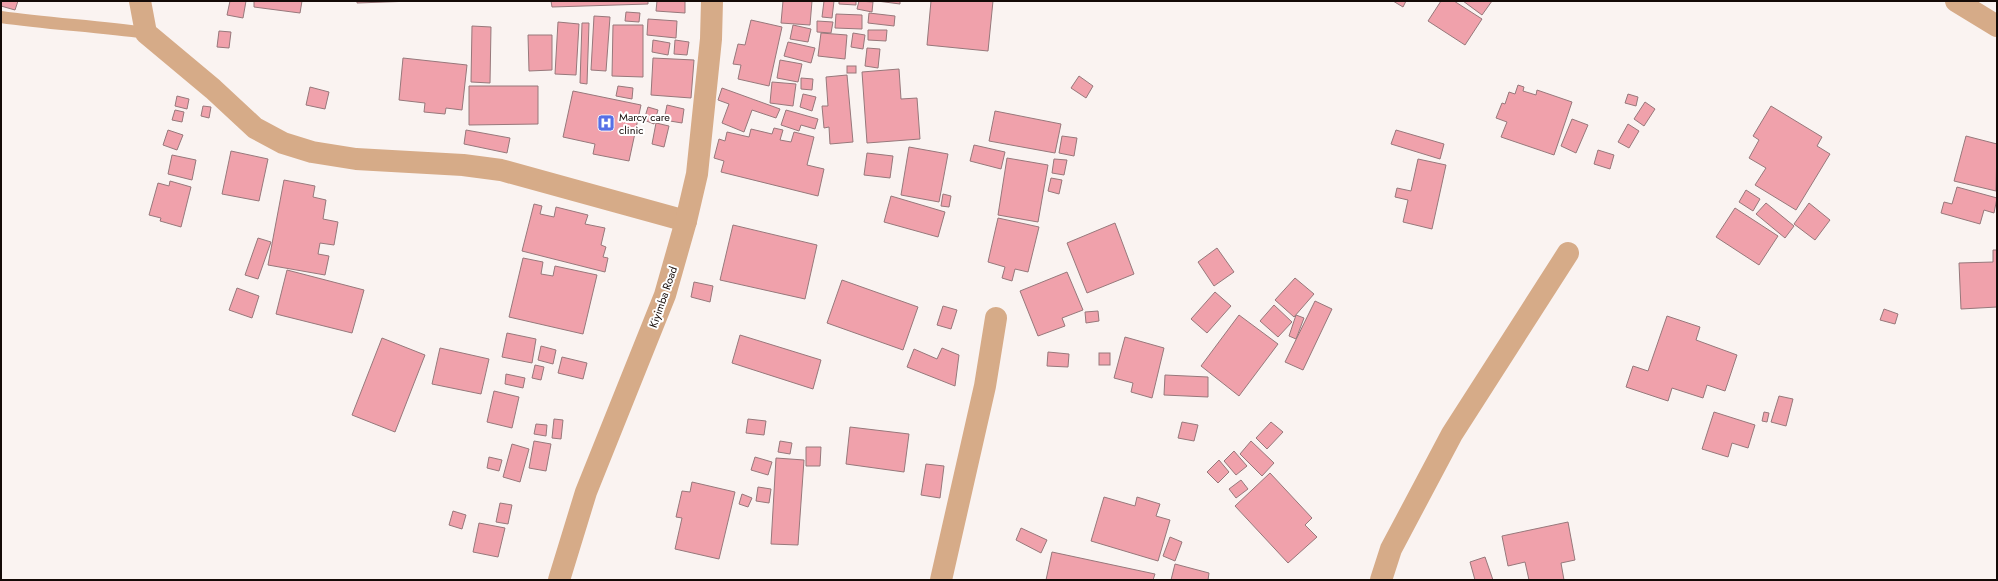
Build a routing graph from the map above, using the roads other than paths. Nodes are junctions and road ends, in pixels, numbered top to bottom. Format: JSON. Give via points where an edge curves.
{"nodes":[{"id":1,"x":140,"y":1,"type":"edge"},
{"id":2,"x":712,"y":1,"type":"edge"},
{"id":3,"x":1956,"y":1,"type":"edge"},
{"id":4,"x":1,"y":17,"type":"edge"},
{"id":5,"x":1997,"y":26,"type":"edge"},
{"id":6,"x":146,"y":33,"type":"junction"},
{"id":7,"x":686,"y":221,"type":"junction"},
{"id":8,"x":1568,"y":253,"type":"dead end"},
{"id":9,"x":996,"y":318,"type":"dead end"},
{"id":10,"x":558,"y":580,"type":"edge"},
{"id":11,"x":941,"y":580,"type":"edge"},
{"id":12,"x":1381,"y":580,"type":"edge"}],
"edges":[{"from":1,"to":6,"type":"street"},
{"from":2,"to":7,"type":"street","name":"Kiyimba Road","via":[[711,39],[697,174]]},
{"from":3,"to":5,"type":"street"},
{"from":4,"to":6,"type":"lane"},
{"from":6,"to":7,"type":"street","via":[[255,128],[283,143],[312,152],[356,159],[500,170]]},
{"from":7,"to":10,"type":"street","name":"Kiyimba Road","via":[[665,295],[586,492]]},
{"from":8,"to":12,"type":"street","via":[[1452,434],[1391,549]]},
{"from":9,"to":11,"type":"street","via":[[985,386]]}]}
